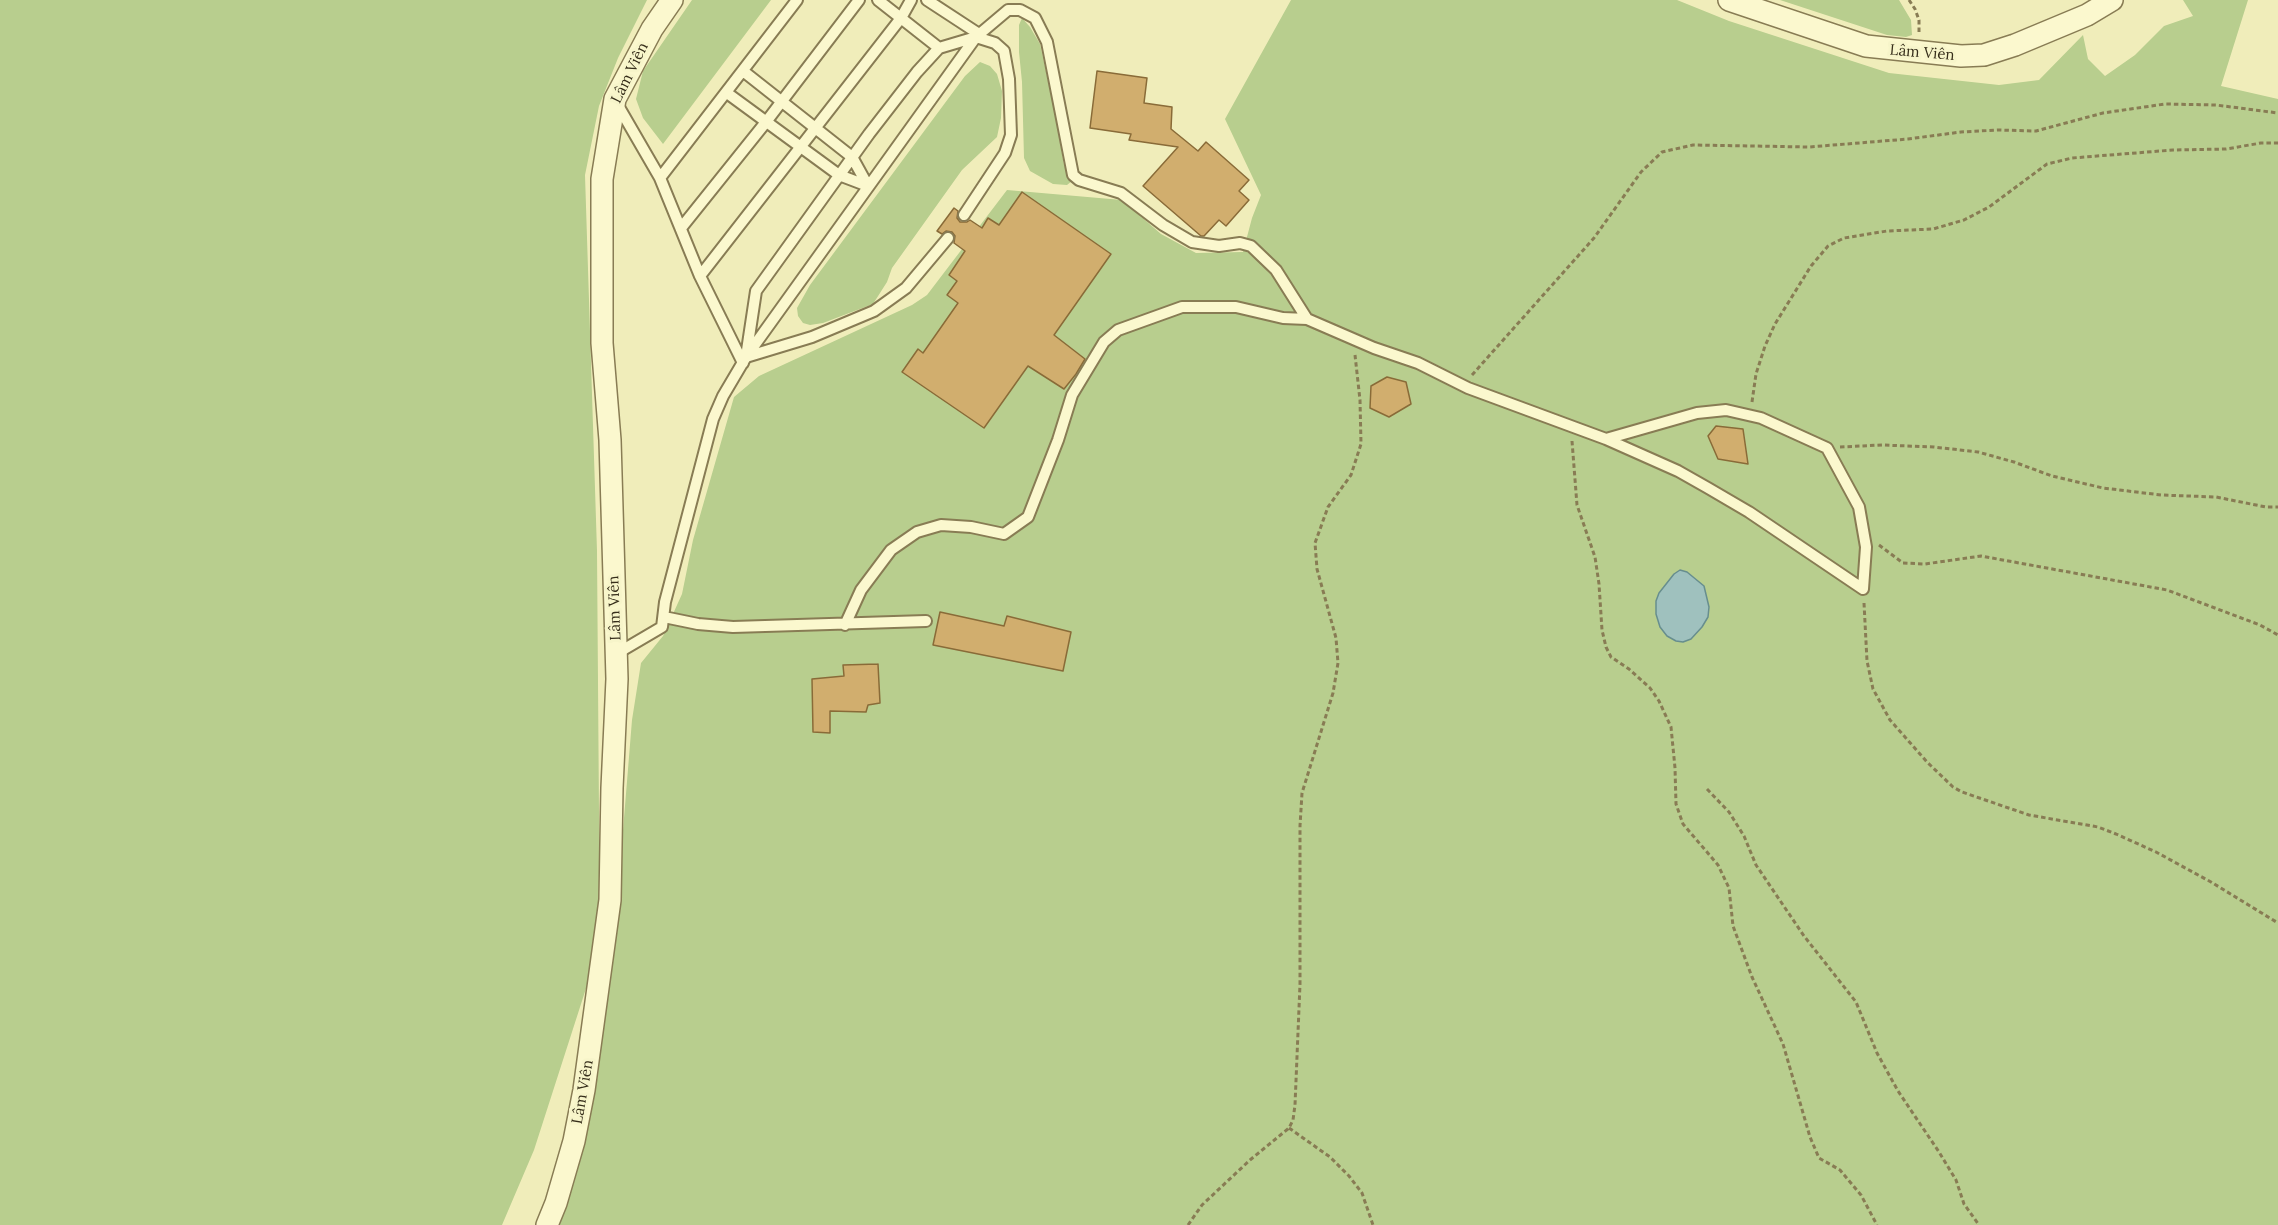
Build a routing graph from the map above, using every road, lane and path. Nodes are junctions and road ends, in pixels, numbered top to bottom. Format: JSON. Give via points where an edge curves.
{"nodes":[{"id":1,"x":672,"y":0,"type":"edge"},
{"id":2,"x":797,"y":0,"type":"edge"},
{"id":3,"x":859,"y":0,"type":"edge"},
{"id":4,"x":878,"y":0,"type":"edge"},
{"id":5,"x":911,"y":0,"type":"edge"},
{"id":6,"x":927,"y":0,"type":"edge"},
{"id":7,"x":1729,"y":0,"type":"edge"},
{"id":8,"x":1909,"y":0,"type":"edge"},
{"id":9,"x":2111,"y":0,"type":"edge"},
{"id":10,"x":901,"y":18,"type":"junction"},
{"id":11,"x":977,"y":35,"type":"junction"},
{"id":12,"x":939,"y":48,"type":"junction"},
{"id":13,"x":1914,"y":53,"type":"junction"},
{"id":14,"x":743,"y":71,"type":"junction"},
{"id":15,"x":727,"y":93,"type":"junction"},
{"id":16,"x":615,"y":99,"type":"junction"},
{"id":17,"x":782,"y":100,"type":"junction"},
{"id":18,"x":2278,"y":113,"type":"edge"},
{"id":19,"x":766,"y":122,"type":"junction"},
{"id":20,"x":817,"y":128,"type":"junction"},
{"id":21,"x":2278,"y":143,"type":"edge"},
{"id":22,"x":802,"y":148,"type":"junction"},
{"id":23,"x":852,"y":157,"type":"junction"},
{"id":24,"x":839,"y":175,"type":"junction"},
{"id":25,"x":660,"y":178,"type":"junction"},
{"id":26,"x":868,"y":186,"type":"junction"},
{"id":27,"x":964,"y":215,"type":"dead end"},
{"id":28,"x":681,"y":228,"type":"junction"},
{"id":29,"x":948,"y":238,"type":"dead end"},
{"id":30,"x":700,"y":276,"type":"junction"},
{"id":31,"x":1307,"y":319,"type":"junction"},
{"id":32,"x":1353,"y":339,"type":"junction"},
{"id":33,"x":744,"y":360,"type":"junction"},
{"id":34,"x":1463,"y":386,"type":"junction"},
{"id":35,"x":1749,"y":415,"type":"junction"},
{"id":36,"x":1571,"y":428,"type":"junction"},
{"id":37,"x":1606,"y":439,"type":"junction"},
{"id":38,"x":1827,"y":448,"type":"junction"},
{"id":39,"x":2278,"y":507,"type":"edge"},
{"id":40,"x":1864,"y":532,"type":"junction"},
{"id":41,"x":1863,"y":589,"type":"junction"},
{"id":42,"x":664,"y":617,"type":"junction"},
{"id":43,"x":926,"y":621,"type":"dead end"},
{"id":44,"x":845,"y":625,"type":"junction"},
{"id":45,"x":2278,"y":635,"type":"edge"},
{"id":46,"x":616,"y":654,"type":"junction"},
{"id":47,"x":1707,"y":789,"type":"dead end"},
{"id":48,"x":2278,"y":923,"type":"edge"},
{"id":49,"x":1289,"y":1128,"type":"junction"},
{"id":50,"x":546,"y":1225,"type":"edge"},
{"id":51,"x":1188,"y":1225,"type":"edge"},
{"id":52,"x":1373,"y":1225,"type":"edge"},
{"id":53,"x":1877,"y":1225,"type":"edge"},
{"id":54,"x":1979,"y":1225,"type":"edge"}],
"edges":[{"from":1,"to":16,"type":"street","name":"Lâm Viên"},
{"from":2,"to":14,"type":"lane"},
{"from":3,"to":17,"type":"lane"},
{"from":4,"to":10,"type":"lane"},
{"from":5,"to":10,"type":"lane"},
{"from":6,"to":11,"type":"lane"},
{"from":7,"to":13,"type":"street","name":"Lâm Viên","via":[[1866,46]]},
{"from":8,"to":13,"type":"path","via":[[1919,20]]},
{"from":9,"to":13,"type":"street","name":"Lâm Viên","via":[[2087,15],[1984,55]]},
{"from":10,"to":12,"type":"lane"},
{"from":10,"to":20,"type":"lane"},
{"from":11,"to":12,"type":"lane"},
{"from":11,"to":26,"type":"lane"},
{"from":11,"to":27,"type":"lane","via":[[1004,51],[1011,135],[1005,153]]},
{"from":11,"to":31,"type":"lane","via":[[1008,10],[1020,10],[1035,18],[1047,42],[1073,175],[1121,193],[1192,242],[1251,246],[1276,270]]},
{"from":12,"to":23,"type":"lane"},
{"from":14,"to":15,"type":"lane"},
{"from":14,"to":17,"type":"lane"},
{"from":15,"to":19,"type":"lane"},
{"from":15,"to":25,"type":"lane"},
{"from":16,"to":25,"type":"lane"},
{"from":16,"to":46,"type":"street","name":"Lâm Viên","via":[[602,179],[602,343],[610,440]]},
{"from":17,"to":19,"type":"lane"},
{"from":17,"to":20,"type":"lane"},
{"from":18,"to":34,"type":"path","via":[[2216,105],[2165,104],[2103,113],[2036,131],[1961,132],[1809,147],[1693,145],[1662,152],[1641,172],[1581,254]]},
{"from":19,"to":22,"type":"lane"},
{"from":19,"to":28,"type":"lane"},
{"from":20,"to":22,"type":"lane"},
{"from":20,"to":23,"type":"lane"},
{"from":21,"to":35,"type":"path","via":[[2072,158],[2047,164],[1989,207],[1964,220],[1933,229],[1844,238],[1828,246],[1775,324],[1756,374]]},
{"from":22,"to":24,"type":"lane"},
{"from":22,"to":30,"type":"lane"},
{"from":23,"to":24,"type":"lane"},
{"from":23,"to":26,"type":"lane"},
{"from":24,"to":26,"type":"lane"},
{"from":24,"to":33,"type":"lane","via":[[756,291]]},
{"from":25,"to":28,"type":"lane"},
{"from":26,"to":33,"type":"lane"},
{"from":28,"to":30,"type":"lane"},
{"from":29,"to":33,"type":"lane","via":[[906,288],[873,311]]},
{"from":30,"to":33,"type":"lane"},
{"from":31,"to":32,"type":"lane"},
{"from":31,"to":44,"type":"lane","via":[[1283,318],[1236,307],[1182,308],[1118,330],[1104,342],[1072,394],[1028,517],[1004,534],[941,525],[917,532],[891,550],[861,590]]},
{"from":32,"to":34,"type":"lane","via":[[1418,363]]},
{"from":32,"to":49,"type":"path","via":[[1361,444],[1351,475],[1328,507],[1315,543],[1338,663],[1333,693],[1302,793],[1300,984],[1295,1105]]},
{"from":33,"to":42,"type":"lane","via":[[713,419]]},
{"from":34,"to":36,"type":"lane"},
{"from":35,"to":37,"type":"lane","via":[[1726,410],[1697,413]]},
{"from":35,"to":38,"type":"lane"},
{"from":36,"to":37,"type":"lane"},
{"from":36,"to":53,"type":"path","via":[[1577,505],[1595,556],[1606,647],[1611,657],[1650,688],[1659,701],[1671,727],[1676,804],[1683,824],[1718,865],[1730,888],[1733,926],[1783,1044],[1810,1137],[1819,1158],[1840,1170],[1861,1195]]},
{"from":37,"to":41,"type":"lane","via":[[1708,488]]},
{"from":38,"to":39,"type":"path","via":[[1882,445],[1978,452],[2103,488],[2216,497]]},
{"from":38,"to":40,"type":"lane","via":[[1859,507]]},
{"from":40,"to":41,"type":"lane"},
{"from":40,"to":45,"type":"path","via":[[1903,563],[1981,556],[2167,590]]},
{"from":41,"to":48,"type":"path","via":[[1867,661],[1873,689],[1890,720],[1953,787],[2029,815],[2116,834],[2211,882]]},
{"from":42,"to":44,"type":"lane","via":[[733,627]]},
{"from":42,"to":46,"type":"lane","via":[[662,627]]},
{"from":43,"to":44,"type":"lane"},
{"from":46,"to":50,"type":"street","name":"Lâm Viên","via":[[610,900],[584,1090],[571,1151]]},
{"from":47,"to":54,"type":"path","via":[[1729,812],[1756,865],[1804,936],[1856,1002],[1877,1053],[1956,1180],[1964,1203]]},
{"from":49,"to":51,"type":"path","via":[[1202,1205]]},
{"from":49,"to":52,"type":"path","via":[[1349,1176],[1362,1193]]}]}
